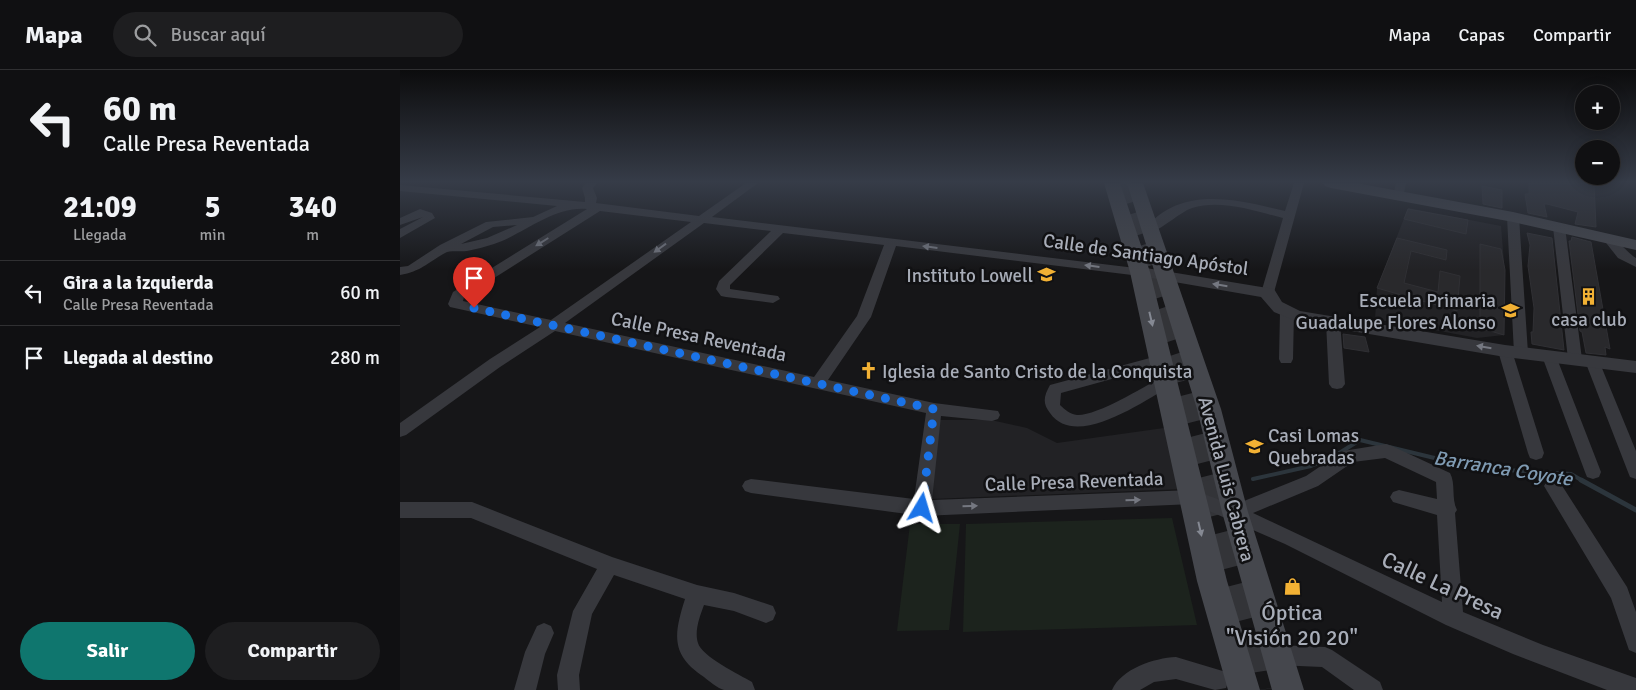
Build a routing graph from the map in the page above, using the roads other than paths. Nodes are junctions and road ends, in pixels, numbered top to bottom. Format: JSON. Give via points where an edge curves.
{"nodes":[{"id":1,"x":420,"y":212,"type":"joint"},
{"id":2,"x":553,"y":212,"type":"edge"},
{"id":3,"x":586,"y":212,"type":"edge"},
{"id":4,"x":638,"y":212,"type":"edge"},
{"id":5,"x":710,"y":212,"type":"edge"},
{"id":6,"x":1121,"y":212,"type":"edge"},
{"id":7,"x":1144,"y":212,"type":"edge"},
{"id":8,"x":1175,"y":212,"type":"edge"},
{"id":9,"x":1271,"y":212,"type":"edge"},
{"id":10,"x":1291,"y":212,"type":"edge"},
{"id":11,"x":1493,"y":212,"type":"edge"},
{"id":12,"x":1290,"y":216,"type":"junction"},
{"id":13,"x":1513,"y":217,"type":"junction"},
{"id":14,"x":700,"y":219,"type":"junction"},
{"id":15,"x":400,"y":222,"type":"edge"},
{"id":16,"x":1559,"y":227,"type":"junction"},
{"id":17,"x":780,"y":229,"type":"junction"},
{"id":18,"x":1150,"y":230,"type":"junction"},
{"id":19,"x":400,"y":234,"type":"edge"},
{"id":20,"x":1609,"y":238,"type":"junction"},
{"id":21,"x":891,"y":243,"type":"junction"},
{"id":22,"x":1636,"y":245,"type":"edge"},
{"id":23,"x":441,"y":250,"type":"junction"},
{"id":24,"x":1636,"y":263,"type":"edge"},
{"id":25,"x":400,"y":266,"type":"edge"},
{"id":26,"x":400,"y":271,"type":"edge"},
{"id":27,"x":1140,"y":272,"type":"junction"},
{"id":28,"x":1166,"y":276,"type":"junction"},
{"id":29,"x":1268,"y":293,"type":"junction"},
{"id":30,"x":773,"y":299,"type":"dead end"},
{"id":31,"x":1287,"y":312,"type":"junction"},
{"id":32,"x":1333,"y":322,"type":"junction"},
{"id":33,"x":552,"y":326,"type":"junction"},
{"id":34,"x":1513,"y":352,"type":"junction"},
{"id":35,"x":1549,"y":356,"type":"junction"},
{"id":36,"x":1286,"y":359,"type":"dead end"},
{"id":37,"x":1583,"y":360,"type":"junction"},
{"id":38,"x":1636,"y":367,"type":"edge"},
{"id":39,"x":1164,"y":371,"type":"junction"},
{"id":40,"x":818,"y":383,"type":"junction"},
{"id":41,"x":1337,"y":384,"type":"dead end"},
{"id":42,"x":934,"y":409,"type":"junction"},
{"id":43,"x":992,"y":415,"type":"dead end"},
{"id":44,"x":400,"y":431,"type":"edge"},
{"id":45,"x":1536,"y":453,"type":"dead end"},
{"id":46,"x":1593,"y":472,"type":"dead end"},
{"id":47,"x":1636,"y":472,"type":"edge"},
{"id":48,"x":751,"y":486,"type":"dead end"},
{"id":49,"x":1553,"y":486,"type":"dead end"},
{"id":50,"x":1193,"y":497,"type":"junction"},
{"id":51,"x":1399,"y":497,"type":"dead end"},
{"id":52,"x":922,"y":508,"type":"junction"},
{"id":53,"x":400,"y":510,"type":"edge"},
{"id":54,"x":1448,"y":510,"type":"junction"},
{"id":55,"x":1235,"y":512,"type":"junction"},
{"id":56,"x":610,"y":565,"type":"junction"},
{"id":57,"x":697,"y":594,"type":"junction"},
{"id":58,"x":766,"y":613,"type":"dead end"},
{"id":59,"x":1453,"y":618,"type":"junction"},
{"id":60,"x":544,"y":634,"type":"dead end"},
{"id":61,"x":1636,"y":643,"type":"edge"},
{"id":62,"x":1277,"y":655,"type":"junction"},
{"id":63,"x":1218,"y":680,"type":"dead end"},
{"id":64,"x":1636,"y":689,"type":"edge"},
{"id":65,"x":525,"y":690,"type":"edge"},
{"id":66,"x":569,"y":690,"type":"edge"},
{"id":67,"x":744,"y":690,"type":"edge"},
{"id":68,"x":1123,"y":690,"type":"edge"},
{"id":69,"x":1244,"y":690,"type":"edge"},
{"id":70,"x":1288,"y":690,"type":"edge"},
{"id":71,"x":1372,"y":690,"type":"edge"}],
"edges":[{"from":1,"to":15,"type":"street"},
{"from":1,"to":19,"type":"street","via":[[429,218]]},
{"from":2,"to":23,"type":"street","via":[[520,230],[472,248]]},
{"from":3,"to":33,"type":"street","name":"Calle Presa Reventada","one_way":true,"via":[[458,295],[455,304]]},
{"from":4,"to":14,"type":"street","name":"Calle de Santiago Apóstol"},
{"from":5,"to":14,"type":"street"},
{"from":6,"to":27,"type":"main road","name":"Avenida Luis Cabrera"},
{"from":7,"to":18,"type":"main road","name":"Avenida Luis Cabrera"},
{"from":8,"to":18,"type":"street"},
{"from":9,"to":12,"type":"street"},
{"from":10,"to":12,"type":"street"},
{"from":11,"to":13,"type":"main road"},
{"from":12,"to":29,"type":"street"},
{"from":13,"to":16,"type":"main road"},
{"from":13,"to":34,"type":"street"},
{"from":14,"to":17,"type":"street","name":"Calle de Santiago Apóstol"},
{"from":14,"to":33,"type":"street","one_way":true},
{"from":16,"to":20,"type":"main road"},
{"from":16,"to":37,"type":"street"},
{"from":17,"to":21,"type":"street","name":"Calle de Santiago Apóstol"},
{"from":17,"to":30,"type":"street","via":[[724,284],[723,289],[726,293]]},
{"from":18,"to":28,"type":"main road","name":"Avenida Luis Cabrera"},
{"from":20,"to":22,"type":"main road"},
{"from":20,"to":24,"type":"street","via":[[1622,255]]},
{"from":27,"to":21,"type":"street","name":"Calle de Santiago Apóstol","one_way":true},
{"from":21,"to":40,"type":"street","via":[[864,316]]},
{"from":23,"to":25,"type":"street"},
{"from":23,"to":26,"type":"street","via":[[412,268]]},
{"from":27,"to":28,"type":"street","name":"Calle de Santiago Apóstol"},
{"from":27,"to":39,"type":"main road","name":"Avenida Luis Cabrera","one_way":true},
{"from":29,"to":28,"type":"street","name":"Calle de Santiago Apóstol","one_way":true},
{"from":28,"to":55,"type":"main road","name":"Avenida Luis Cabrera","via":[[1209,409]]},
{"from":29,"to":31,"type":"street","name":"Calle de Santiago Apóstol","via":[[1270,300]]},
{"from":31,"to":32,"type":"street","name":"Calle de Santiago Apóstol"},
{"from":31,"to":36,"type":"street"},
{"from":34,"to":32,"type":"street","name":"Calle de Santiago Apóstol","one_way":true},
{"from":32,"to":41,"type":"street"},
{"from":33,"to":40,"type":"street","name":"Calle Presa Reventada"},
{"from":33,"to":44,"type":"street"},
{"from":34,"to":35,"type":"street","name":"Calle de Santiago Apóstol"},
{"from":34,"to":45,"type":"street"},
{"from":35,"to":37,"type":"street","name":"Calle de Santiago Apóstol"},
{"from":35,"to":46,"type":"street"},
{"from":37,"to":38,"type":"street","name":"Calle de Santiago Apóstol"},
{"from":37,"to":47,"type":"street"},
{"from":39,"to":39,"type":"street","via":[[1055,389],[1051,402],[1054,410],[1064,417],[1076,421],[1097,418]]},
{"from":39,"to":50,"type":"main road","name":"Avenida Luis Cabrera"},
{"from":40,"to":42,"type":"street","name":"Calle Presa Reventada"},
{"from":42,"to":43,"type":"street","name":"Calle Presa Reventada"},
{"from":42,"to":52,"type":"street"},
{"from":48,"to":52,"type":"street","name":"Calle Presa Reventada"},
{"from":49,"to":61,"type":"street","via":[[1620,594]]},
{"from":52,"to":50,"type":"street","name":"Calle Presa Reventada","one_way":true},
{"from":50,"to":55,"type":"street","name":"Calle Presa Reventada"},
{"from":50,"to":69,"type":"main road","name":"Avenida Luis Cabrera","one_way":true,"via":[[1212,581]]},
{"from":51,"to":54,"type":"street"},
{"from":53,"to":56,"type":"street","via":[[472,510]]},
{"from":54,"to":55,"type":"street","via":[[1444,478],[1386,450],[1349,456],[1312,481]]},
{"from":54,"to":59,"type":"street"},
{"from":55,"to":59,"type":"street","name":"Calle La Presa"},
{"from":55,"to":62,"type":"main road","name":"Avenida Luis Cabrera"},
{"from":56,"to":57,"type":"street"},
{"from":56,"to":66,"type":"street","via":[[583,611],[568,675]]},
{"from":57,"to":58,"type":"street"},
{"from":57,"to":67,"type":"street","via":[[689,622],[690,652]]},
{"from":59,"to":64,"type":"street","name":"Calle La Presa","via":[[1514,645]]},
{"from":60,"to":65,"type":"street","via":[[535,652]]},
{"from":62,"to":70,"type":"main road","name":"Avenida Luis Cabrera"},
{"from":62,"to":71,"type":"street","via":[[1325,657]]},
{"from":63,"to":68,"type":"street","via":[[1176,668],[1144,675]]}]}
